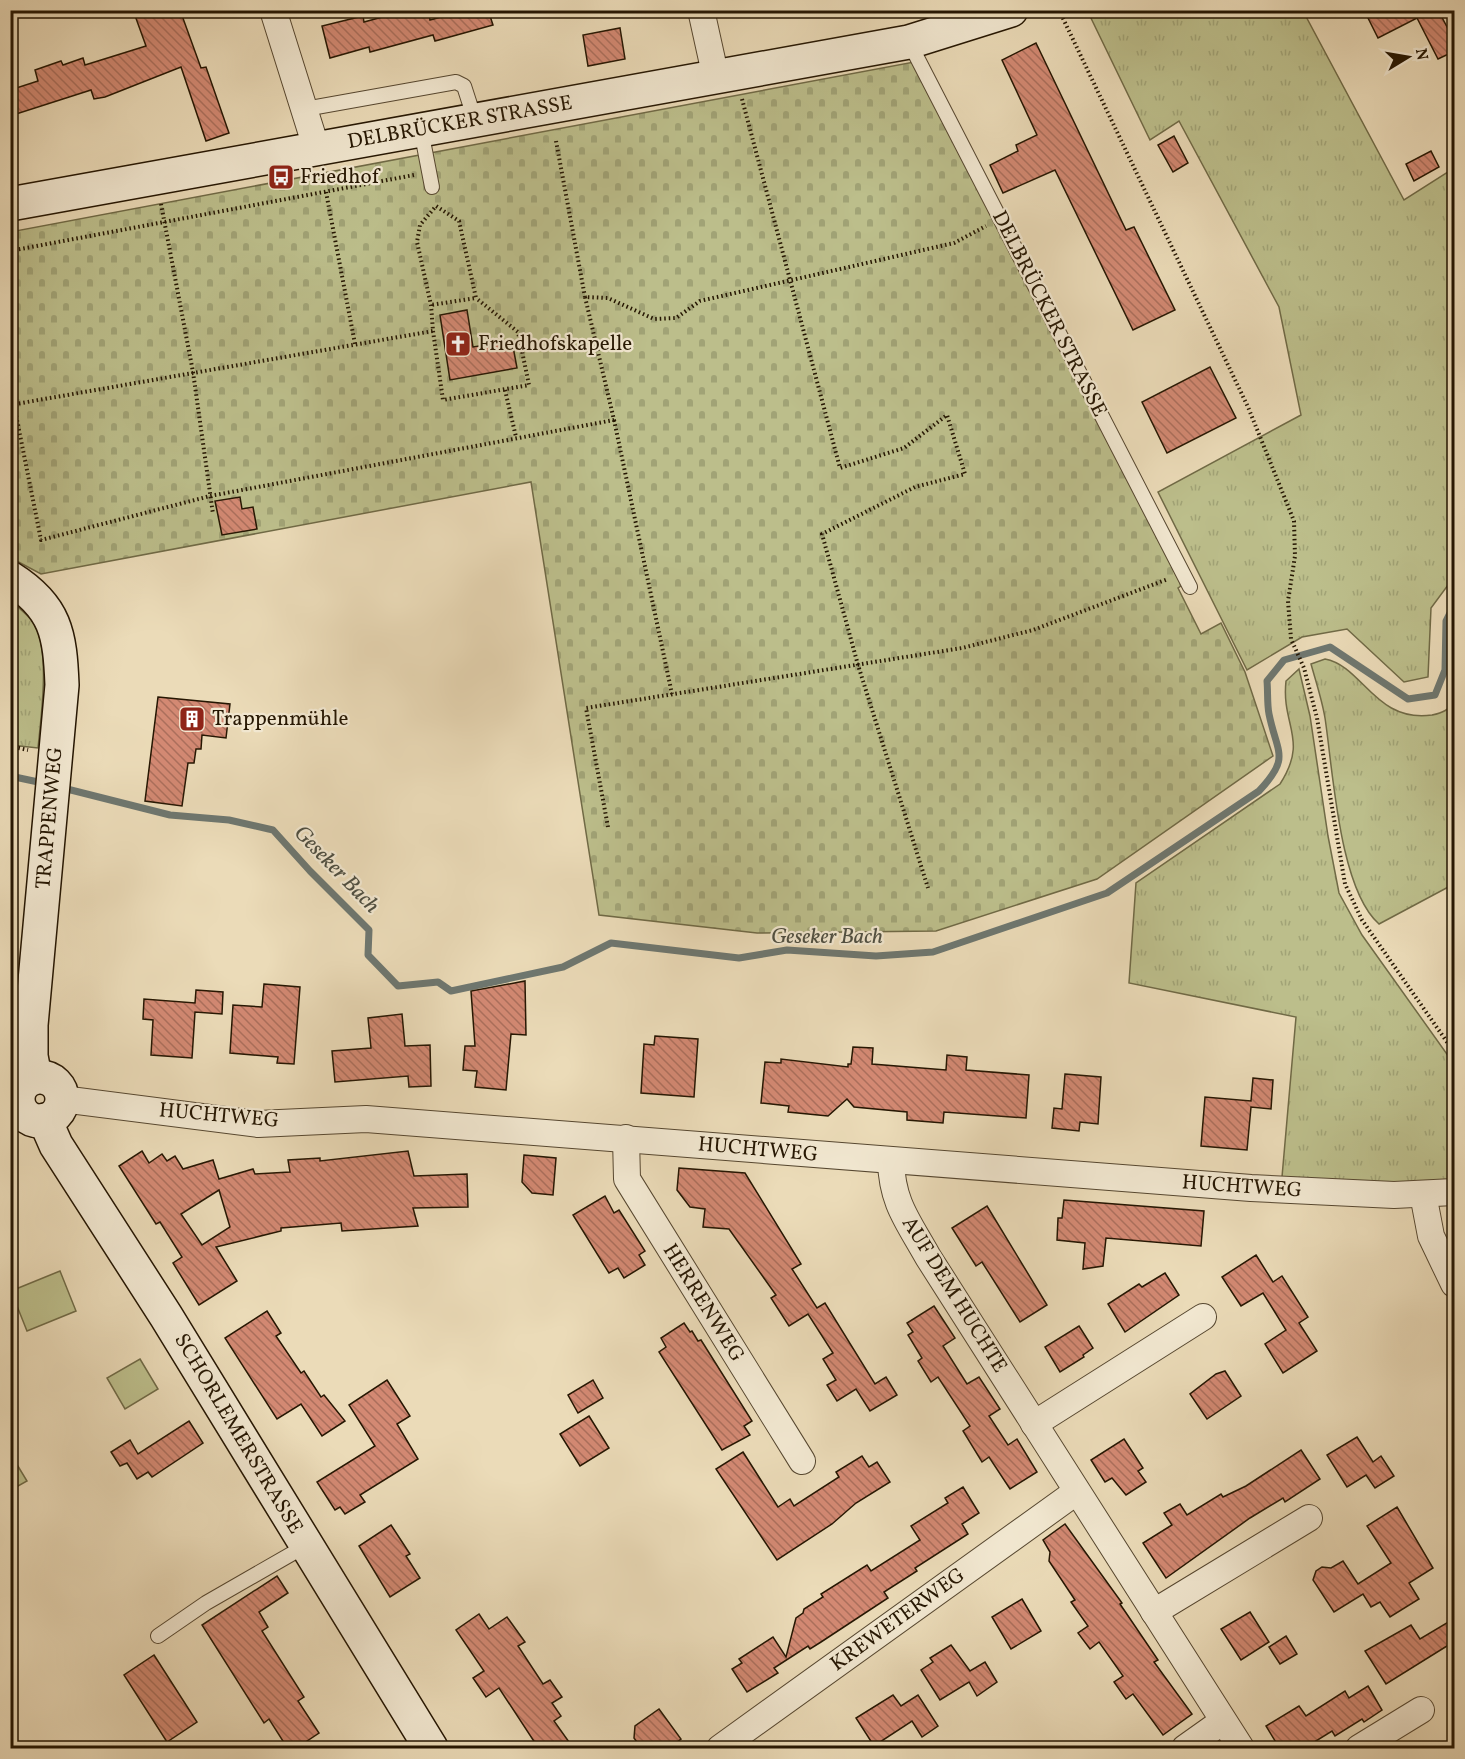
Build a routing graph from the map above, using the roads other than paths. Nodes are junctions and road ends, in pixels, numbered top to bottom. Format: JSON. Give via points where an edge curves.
{"nodes":[{"id":1,"x":700,"y":10,"type":"edge"},
{"id":2,"x":1011,"y":10,"type":"edge"},
{"id":3,"x":276,"y":11,"type":"edge"},
{"id":4,"x":909,"y":42,"type":"junction"},
{"id":5,"x":726,"y":77,"type":"junction"},
{"id":6,"x":305,"y":109,"type":"junction"},
{"id":7,"x":475,"y":120,"type":"junction"},
{"id":8,"x":421,"y":130,"type":"junction"},
{"id":9,"x":316,"y":147,"type":"junction"},
{"id":10,"x":432,"y":187,"type":"dead end"},
{"id":11,"x":10,"y":204,"type":"edge"},
{"id":12,"x":10,"y":578,"type":"edge"},
{"id":13,"x":1190,"y":587,"type":"dead end"},
{"id":14,"x":21,"y":1091,"type":"edge"},
{"id":15,"x":53,"y":1110,"type":"junction"},
{"id":16,"x":626,"y":1138,"type":"junction"},
{"id":17,"x":891,"y":1161,"type":"junction"},
{"id":18,"x":1455,"y":1192,"type":"edge"},
{"id":19,"x":1423,"y":1194,"type":"junction"},
{"id":20,"x":1455,"y":1284,"type":"edge"},
{"id":21,"x":1203,"y":1317,"type":"dead end"},
{"id":22,"x":1034,"y":1424,"type":"junction"},
{"id":23,"x":802,"y":1461,"type":"dead end"},
{"id":24,"x":1076,"y":1492,"type":"junction"},
{"id":25,"x":1309,"y":1518,"type":"dead end"},
{"id":26,"x":306,"y":1545,"type":"junction"},
{"id":27,"x":1154,"y":1612,"type":"junction"},
{"id":28,"x":158,"y":1636,"type":"dead end"},
{"id":29,"x":1421,"y":1710,"type":"dead end"},
{"id":30,"x":1223,"y":1720,"type":"junction"},
{"id":31,"x":431,"y":1749,"type":"edge"},
{"id":32,"x":720,"y":1749,"type":"edge"},
{"id":33,"x":1185,"y":1749,"type":"edge"},
{"id":34,"x":1241,"y":1749,"type":"edge"},
{"id":35,"x":1359,"y":1749,"type":"edge"}],
"edges":[{"from":1,"to":5,"type":"street"},
{"from":2,"to":4,"type":"street","name":"DELBRÜCKER STRASSE"},
{"from":3,"to":6,"type":"street"},
{"from":4,"to":5,"type":"street","name":"DELBRÜCKER STRASSE"},
{"from":4,"to":13,"type":"lane","name":"DELBRÜCKER STRASSE"},
{"from":5,"to":7,"type":"street","name":"DELBRÜCKER STRASSE"},
{"from":6,"to":7,"type":"lane","via":[[456,82],[464,86]]},
{"from":6,"to":9,"type":"street"},
{"from":7,"to":8,"type":"street","name":"DELBRÜCKER STRASSE"},
{"from":8,"to":9,"type":"street","name":"DELBRÜCKER STRASSE"},
{"from":8,"to":10,"type":"lane"},
{"from":9,"to":11,"type":"street","name":"DELBRÜCKER STRASSE"},
{"from":12,"to":14,"type":"street","name":"TRAPPENWEG","via":[[27,588],[53,618],[61,652],[62,685],[31,1025]]},
{"from":14,"to":15,"type":"street","name":"SCHORLEMERSTRASSE","via":[[42,1076],[54,1082]]},
{"from":15,"to":16,"type":"street","name":"HUCHTWEG","via":[[258,1124],[366,1119]]},
{"from":15,"to":26,"type":"street","name":"SCHORLEMERSTRASSE","via":[[56,1145]]},
{"from":16,"to":17,"type":"street","name":"HUCHTWEG"},
{"from":16,"to":23,"type":"street","name":"HERRENWEG","via":[[627,1179]]},
{"from":17,"to":19,"type":"street","name":"HUCHTWEG","via":[[1251,1188]]},
{"from":17,"to":22,"type":"street","name":"AUF DEM HUCHTE","via":[[891,1185],[896,1200]]},
{"from":18,"to":19,"type":"street","name":"HUCHTWEG"},
{"from":19,"to":20,"type":"street","via":[[1431,1236]]},
{"from":21,"to":22,"type":"street"},
{"from":22,"to":24,"type":"street","name":"AUF DEM HUCHTE"},
{"from":24,"to":27,"type":"street","name":"AUF DEM HUCHTE"},
{"from":24,"to":32,"type":"street","name":"KREWETERWEG"},
{"from":25,"to":27,"type":"street"},
{"from":26,"to":28,"type":"lane"},
{"from":26,"to":31,"type":"street","name":"SCHORLEMERSTRASSE"},
{"from":27,"to":30,"type":"street","name":"AUF DEM HUCHTE"},
{"from":29,"to":35,"type":"street"},
{"from":30,"to":33,"type":"street"},
{"from":30,"to":34,"type":"street","name":"AUF DEM HUCHTE"}]}
